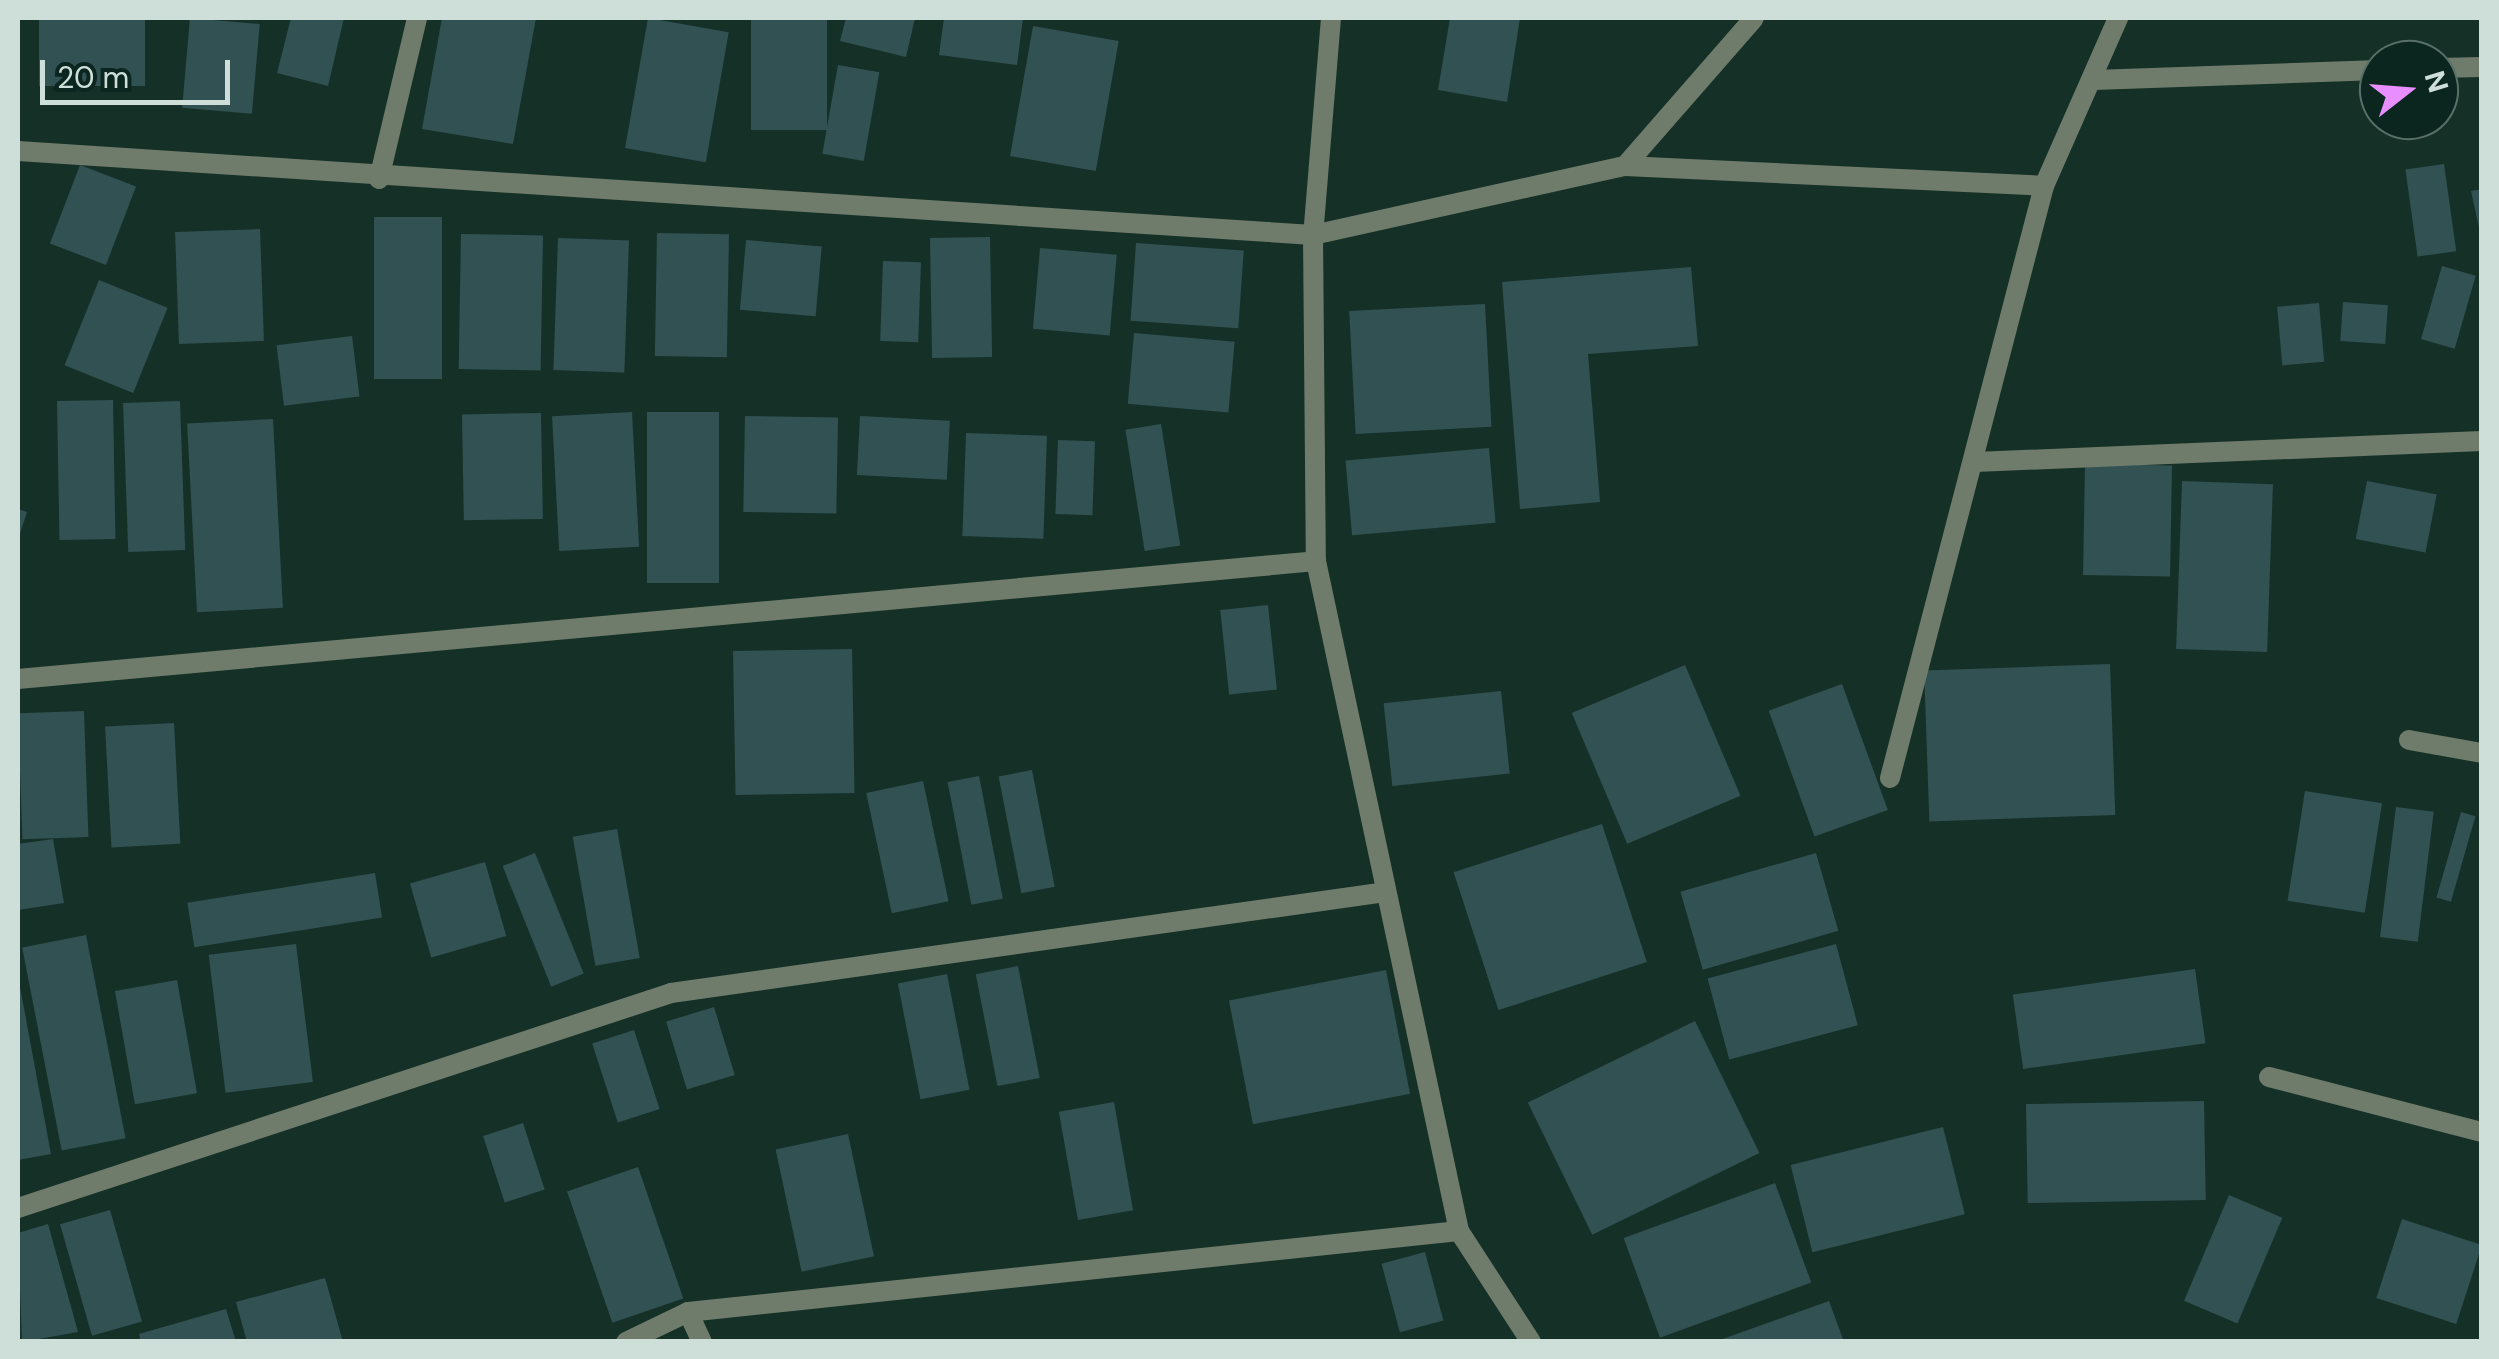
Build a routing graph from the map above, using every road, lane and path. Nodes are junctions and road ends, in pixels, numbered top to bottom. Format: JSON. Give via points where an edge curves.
{"nodes":[{"id":1,"x":416,"y":18,"type":"edge"},
{"id":2,"x":1331,"y":18,"type":"edge"},
{"id":3,"x":1754,"y":18,"type":"edge"},
{"id":4,"x":2118,"y":18,"type":"edge"},
{"id":5,"x":2359,"y":71,"type":"edge"},
{"id":6,"x":2094,"y":80,"type":"junction"},
{"id":7,"x":18,"y":151,"type":"edge"},
{"id":8,"x":1625,"y":166,"type":"junction"},
{"id":9,"x":379,"y":179,"type":"junction"},
{"id":10,"x":2044,"y":186,"type":"junction"},
{"id":11,"x":1313,"y":235,"type":"junction"},
{"id":12,"x":2482,"y":441,"type":"edge"},
{"id":13,"x":1976,"y":462,"type":"junction"},
{"id":14,"x":1316,"y":560,"type":"junction"},
{"id":15,"x":18,"y":679,"type":"edge"},
{"id":16,"x":2409,"y":740,"type":"dead end"},
{"id":17,"x":2482,"y":754,"type":"edge"},
{"id":18,"x":1890,"y":778,"type":"dead end"},
{"id":19,"x":1384,"y":892,"type":"junction"},
{"id":20,"x":2269,"y":1077,"type":"dead end"},
{"id":21,"x":2482,"y":1132,"type":"edge"},
{"id":22,"x":18,"y":1208,"type":"edge"},
{"id":23,"x":1459,"y":1231,"type":"junction"},
{"id":24,"x":688,"y":1312,"type":"junction"},
{"id":25,"x":626,"y":1342,"type":"edge"},
{"id":26,"x":702,"y":1342,"type":"edge"},
{"id":27,"x":1531,"y":1342,"type":"edge"}],
"edges":[{"from":1,"to":9,"type":"street"},
{"from":2,"to":11,"type":"street"},
{"from":3,"to":8,"type":"street"},
{"from":4,"to":6,"type":"street"},
{"from":5,"to":6,"type":"street"},
{"from":6,"to":10,"type":"street"},
{"from":7,"to":9,"type":"street"},
{"from":8,"to":10,"type":"street"},
{"from":8,"to":11,"type":"street"},
{"from":9,"to":11,"type":"street"},
{"from":10,"to":13,"type":"street"},
{"from":11,"to":14,"type":"street"},
{"from":12,"to":13,"type":"street"},
{"from":13,"to":18,"type":"street"},
{"from":14,"to":15,"type":"street"},
{"from":14,"to":19,"type":"street"},
{"from":16,"to":17,"type":"street"},
{"from":19,"to":22,"type":"street","via":[[671,994]]},
{"from":19,"to":23,"type":"street"},
{"from":20,"to":21,"type":"street"},
{"from":23,"to":24,"type":"street"},
{"from":23,"to":27,"type":"street"},
{"from":24,"to":25,"type":"street"},
{"from":24,"to":26,"type":"street"}]}
